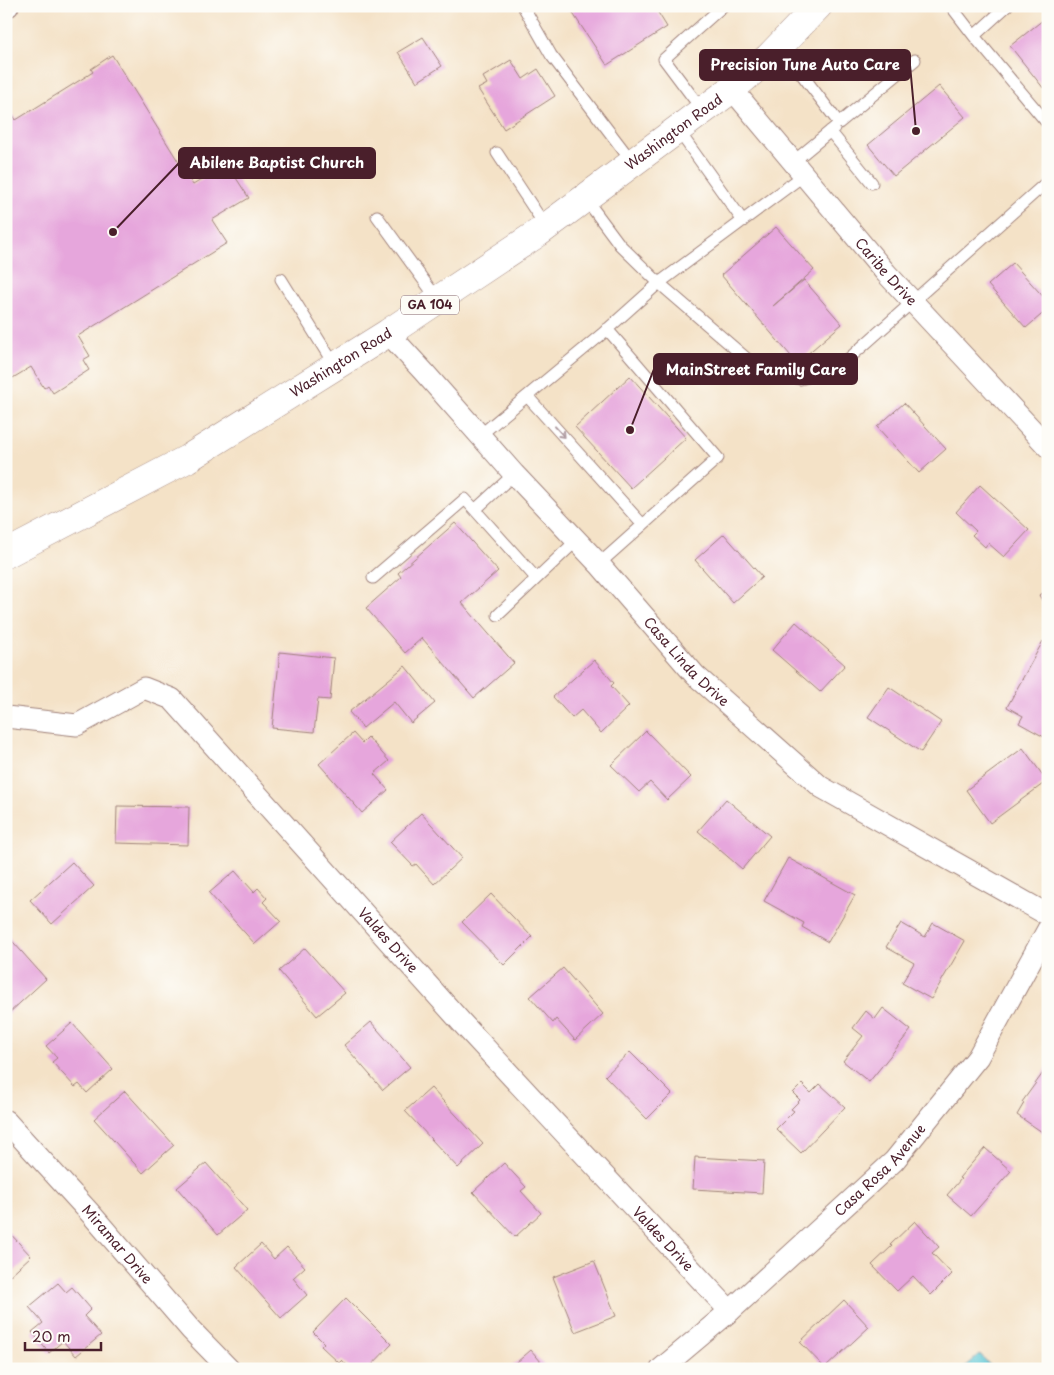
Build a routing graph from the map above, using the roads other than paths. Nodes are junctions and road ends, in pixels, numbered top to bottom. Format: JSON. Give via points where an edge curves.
{"nodes":[{"id":1,"x":523,"y":6,"type":"edge"},
{"id":2,"x":724,"y":6,"type":"edge"},
{"id":3,"x":818,"y":6,"type":"edge"},
{"id":4,"x":952,"y":6,"type":"edge"},
{"id":5,"x":1007,"y":6,"type":"edge"},
{"id":6,"x":974,"y":36,"type":"junction"},
{"id":7,"x":780,"y":46,"type":"junction"},
{"id":8,"x":914,"y":60,"type":"dead end"},
{"id":9,"x":732,"y":89,"type":"junction"},
{"id":10,"x":703,"y":111,"type":"junction"},
{"id":11,"x":840,"y":123,"type":"junction"},
{"id":12,"x":1048,"y":124,"type":"edge"},
{"id":13,"x":678,"y":130,"type":"junction"},
{"id":14,"x":830,"y":131,"type":"junction"},
{"id":15,"x":497,"y":153,"type":"dead end"},
{"id":16,"x":633,"y":163,"type":"junction"},
{"id":17,"x":799,"y":168,"type":"junction"},
{"id":18,"x":1048,"y":181,"type":"edge"},
{"id":19,"x":872,"y":183,"type":"dead end"},
{"id":20,"x":585,"y":198,"type":"junction"},
{"id":21,"x":377,"y":216,"type":"dead end"},
{"id":22,"x":743,"y":221,"type":"junction"},
{"id":23,"x":546,"y":227,"type":"junction"},
{"id":24,"x":281,"y":279,"type":"dead end"},
{"id":25,"x":659,"y":283,"type":"junction"},
{"id":26,"x":438,"y":300,"type":"junction"},
{"id":27,"x":913,"y":302,"type":"junction"},
{"id":28,"x":606,"y":329,"type":"junction"},
{"id":29,"x":388,"y":333,"type":"junction"},
{"id":30,"x":335,"y":366,"type":"junction"},
{"id":31,"x":527,"y":396,"type":"junction"},
{"id":32,"x":479,"y":436,"type":"junction"},
{"id":33,"x":1048,"y":447,"type":"edge"},
{"id":34,"x":514,"y":474,"type":"junction"},
{"id":35,"x":475,"y":510,"type":"junction"},
{"id":36,"x":642,"y":524,"type":"junction"},
{"id":37,"x":576,"y":540,"type":"junction"},
{"id":38,"x":6,"y":554,"type":"edge"},
{"id":39,"x":599,"y":564,"type":"junction"},
{"id":40,"x":373,"y":578,"type":"dead end"},
{"id":41,"x":536,"y":578,"type":"junction"},
{"id":42,"x":498,"y":615,"type":"dead end"},
{"id":43,"x":6,"y":717,"type":"edge"},
{"id":44,"x":1048,"y":915,"type":"edge"},
{"id":45,"x":1048,"y":929,"type":"edge"},
{"id":46,"x":6,"y":1120,"type":"edge"},
{"id":47,"x":730,"y":1311,"type":"junction"},
{"id":48,"x":229,"y":1369,"type":"edge"},
{"id":49,"x":661,"y":1369,"type":"edge"}],
"edges":[{"from":1,"to":16,"type":"lane","via":[[551,55]]},
{"from":2,"to":10,"type":"lane","via":[[664,59]]},
{"from":3,"to":7,"type":"main road","name":"Washington Road","number":"GA 104"},
{"from":4,"to":6,"type":"lane"},
{"from":5,"to":6,"type":"lane"},
{"from":6,"to":12,"type":"lane"},
{"from":7,"to":9,"type":"main road","name":"Washington Road","number":"GA 104"},
{"from":7,"to":11,"type":"lane"},
{"from":8,"to":11,"type":"lane"},
{"from":9,"to":10,"type":"main road","name":"Washington Road","number":"GA 104"},
{"from":9,"to":17,"type":"street","name":"Caribe Drive"},
{"from":10,"to":13,"type":"main road","name":"Washington Road","number":"GA 104"},
{"from":11,"to":14,"type":"lane"},
{"from":13,"to":16,"type":"main road","name":"Washington Road","number":"GA 104"},
{"from":13,"to":22,"type":"lane"},
{"from":14,"to":17,"type":"lane"},
{"from":14,"to":19,"type":"lane"},
{"from":15,"to":23,"type":"lane"},
{"from":16,"to":20,"type":"main road","name":"Washington Road","number":"GA 104"},
{"from":17,"to":22,"type":"lane"},
{"from":17,"to":27,"type":"street","name":"Caribe Drive"},
{"from":18,"to":27,"type":"lane"},
{"from":20,"to":23,"type":"main road","name":"Washington Road","number":"GA 104"},
{"from":20,"to":25,"type":"lane","via":[[620,246]]},
{"from":21,"to":26,"type":"lane"},
{"from":22,"to":25,"type":"lane"},
{"from":23,"to":26,"type":"main road","name":"Washington Road","number":"GA 104"},
{"from":24,"to":30,"type":"lane"},
{"from":25,"to":27,"type":"lane","via":[[754,365],[800,379],[836,370]]},
{"from":25,"to":28,"type":"lane"},
{"from":26,"to":29,"type":"main road","name":"Washington Road","number":"GA 104"},
{"from":27,"to":33,"type":"street","name":"Caribe Drive"},
{"from":28,"to":31,"type":"lane"},
{"from":28,"to":36,"type":"lane","via":[[718,458]]},
{"from":29,"to":30,"type":"main road","name":"Washington Road","number":"GA 104"},
{"from":29,"to":32,"type":"street","name":"Casa Linda Drive"},
{"from":30,"to":38,"type":"main road","name":"Washington Road","number":"GA 104","via":[[187,459]]},
{"from":31,"to":32,"type":"lane"},
{"from":31,"to":36,"type":"lane","one_way":true},
{"from":32,"to":34,"type":"street","name":"Casa Linda Drive"},
{"from":34,"to":35,"type":"lane"},
{"from":34,"to":37,"type":"street","name":"Casa Linda Drive"},
{"from":35,"to":40,"type":"lane","via":[[465,499]]},
{"from":35,"to":41,"type":"lane"},
{"from":36,"to":39,"type":"lane"},
{"from":37,"to":39,"type":"street","name":"Casa Linda Drive"},
{"from":37,"to":41,"type":"lane"},
{"from":39,"to":44,"type":"street","name":"Casa Linda Drive","via":[[695,675],[821,787]]},
{"from":41,"to":42,"type":"lane"},
{"from":43,"to":47,"type":"street","name":"Valdes Drive","via":[[77,725],[144,688],[172,698],[462,1023]]},
{"from":45,"to":47,"type":"street","name":"Casa Rosa Avenue","via":[[978,1057],[894,1161]]},
{"from":46,"to":48,"type":"street","name":"Miramar Drive"},
{"from":47,"to":49,"type":"street","name":"Casa Rosa Avenue"}]}
